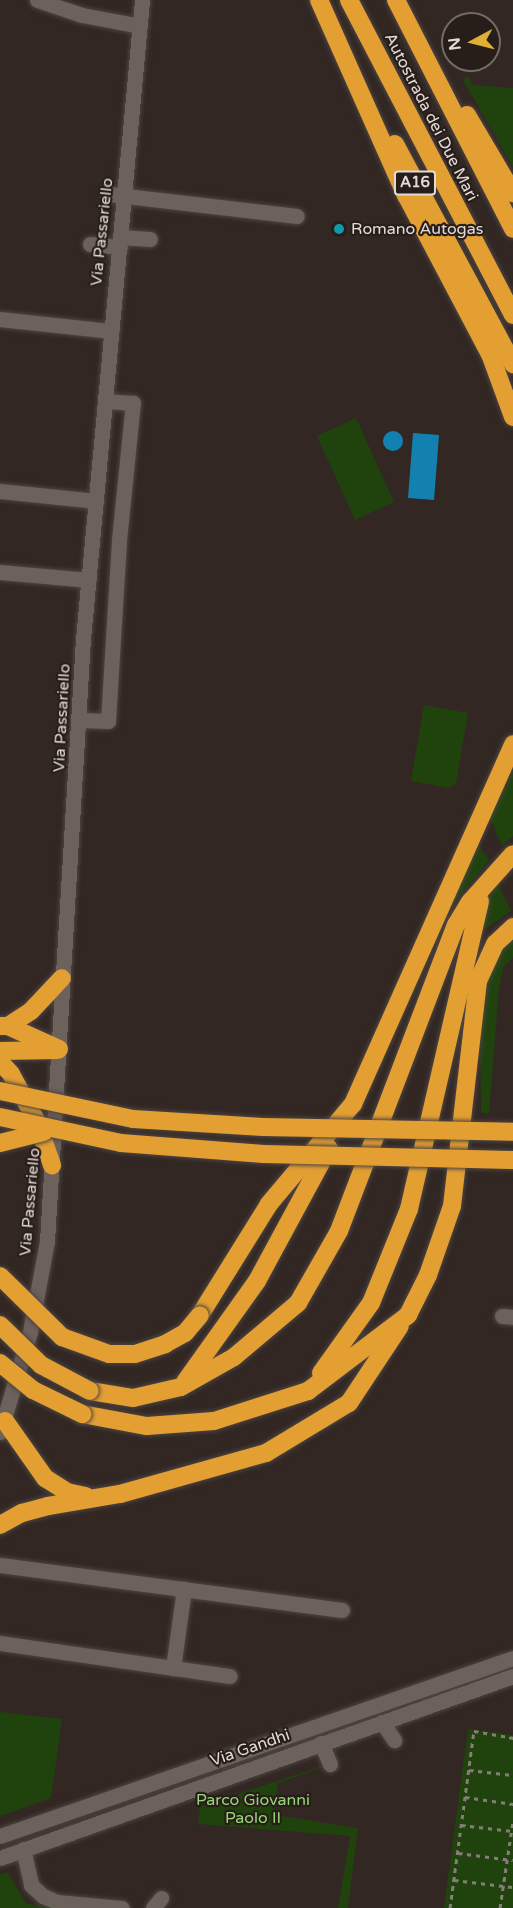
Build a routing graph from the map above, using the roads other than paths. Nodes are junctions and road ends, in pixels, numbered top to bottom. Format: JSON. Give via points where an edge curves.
{"nodes":[{"id":1,"x":37,"y":0,"type":"edge"},
{"id":2,"x":142,"y":0,"type":"edge"},
{"id":3,"x":321,"y":0,"type":"edge"},
{"id":4,"x":350,"y":0,"type":"edge"},
{"id":5,"x":397,"y":0,"type":"edge"},
{"id":6,"x":140,"y":26,"type":"junction"},
{"id":7,"x":513,"y":193,"type":"edge"},
{"id":8,"x":116,"y":195,"type":"junction"},
{"id":9,"x":297,"y":216,"type":"dead end"},
{"id":10,"x":513,"y":230,"type":"edge"},
{"id":11,"x":150,"y":239,"type":"dead end"},
{"id":12,"x":120,"y":242,"type":"junction"},
{"id":13,"x":90,"y":244,"type":"dead end"},
{"id":14,"x":484,"y":261,"type":"junction"},
{"id":15,"x":513,"y":309,"type":"edge"},
{"id":16,"x":513,"y":315,"type":"edge"},
{"id":17,"x":0,"y":319,"type":"edge"},
{"id":18,"x":111,"y":331,"type":"junction"},
{"id":19,"x":513,"y":364,"type":"edge"},
{"id":20,"x":106,"y":401,"type":"junction"},
{"id":21,"x":513,"y":417,"type":"edge"},
{"id":22,"x":0,"y":491,"type":"edge"},
{"id":23,"x":96,"y":501,"type":"junction"},
{"id":24,"x":0,"y":572,"type":"edge"},
{"id":25,"x":89,"y":580,"type":"junction"},
{"id":26,"x":80,"y":720,"type":"junction"},
{"id":27,"x":513,"y":744,"type":"edge"},
{"id":28,"x":513,"y":854,"type":"edge"},
{"id":29,"x":486,"y":885,"type":"junction"},
{"id":30,"x":513,"y":927,"type":"edge"},
{"id":31,"x":62,"y":978,"type":"junction"},
{"id":32,"x":4,"y":1026,"type":"edge"},
{"id":33,"x":59,"y":1049,"type":"junction"},
{"id":34,"x":0,"y":1050,"type":"edge"},
{"id":35,"x":0,"y":1062,"type":"edge"},
{"id":36,"x":0,"y":1091,"type":"edge"},
{"id":37,"x":352,"y":1104,"type":"junction"},
{"id":38,"x":0,"y":1117,"type":"edge"},
{"id":39,"x":52,"y":1131,"type":"junction"},
{"id":40,"x":513,"y":1132,"type":"edge"},
{"id":41,"x":0,"y":1143,"type":"edge"},
{"id":42,"x":513,"y":1160,"type":"edge"},
{"id":43,"x":52,"y":1165,"type":"junction"},
{"id":44,"x":0,"y":1276,"type":"edge"},
{"id":45,"x":408,"y":1315,"type":"junction"},
{"id":46,"x":0,"y":1325,"type":"edge"},
{"id":47,"x":0,"y":1362,"type":"edge"},
{"id":48,"x":181,"y":1387,"type":"junction"},
{"id":49,"x":308,"y":1391,"type":"junction"},
{"id":50,"x":3,"y":1427,"type":"edge"},
{"id":51,"x":100,"y":1498,"type":"junction"},
{"id":52,"x":0,"y":1525,"type":"edge"},
{"id":53,"x":0,"y":1565,"type":"edge"},
{"id":54,"x":184,"y":1589,"type":"junction"},
{"id":55,"x":342,"y":1610,"type":"dead end"},
{"id":56,"x":0,"y":1643,"type":"edge"},
{"id":57,"x":513,"y":1658,"type":"edge"},
{"id":58,"x":173,"y":1668,"type":"junction"},
{"id":59,"x":230,"y":1676,"type":"dead end"},
{"id":60,"x":513,"y":1676,"type":"edge"},
{"id":61,"x":382,"y":1722,"type":"junction"},
{"id":62,"x":394,"y":1740,"type":"dead end"},
{"id":63,"x":321,"y":1743,"type":"junction"},
{"id":64,"x":330,"y":1764,"type":"dead end"},
{"id":65,"x":0,"y":1836,"type":"edge"},
{"id":66,"x":23,"y":1850,"type":"junction"},
{"id":67,"x":0,"y":1858,"type":"edge"},
{"id":68,"x":122,"y":1908,"type":"edge"}],
"edges":[{"from":1,"to":6,"type":"street","via":[[82,15]]},
{"from":2,"to":6,"type":"street","name":"Via Passariello"},
{"from":3,"to":19,"type":"highway","number":"A16"},
{"from":3,"to":21,"type":"highway","via":[[406,195],[490,354]]},
{"from":4,"to":14,"type":"highway","name":"Autostrada dei Due Mari","number":"A16"},
{"from":5,"to":7,"type":"highway"},
{"from":5,"to":10,"type":"highway"},
{"from":6,"to":8,"type":"street","name":"Via Passariello"},
{"from":8,"to":9,"type":"street"},
{"from":8,"to":12,"type":"street","name":"Via Passariello"},
{"from":11,"to":12,"type":"street"},
{"from":12,"to":13,"type":"street"},
{"from":12,"to":18,"type":"street","name":"Via Passariello"},
{"from":14,"to":15,"type":"highway"},
{"from":14,"to":16,"type":"highway","name":"Autostrada dei Due Mari","number":"A16"},
{"from":17,"to":18,"type":"street"},
{"from":18,"to":20,"type":"street","name":"Via Passariello"},
{"from":20,"to":23,"type":"street","name":"Via Passariello"},
{"from":20,"to":26,"type":"street","via":[[133,403],[119,540],[108,721]]},
{"from":22,"to":23,"type":"street"},
{"from":23,"to":25,"type":"street","name":"Via Passariello"},
{"from":24,"to":25,"type":"street"},
{"from":25,"to":26,"type":"street","name":"Via Passariello"},
{"from":26,"to":31,"type":"street","name":"Via Passariello"},
{"from":27,"to":37,"type":"highway"},
{"from":28,"to":29,"type":"highway"},
{"from":29,"to":48,"type":"highway","via":[[470,902],[446,947],[339,1231],[298,1303],[234,1357]]},
{"from":29,"to":49,"type":"highway","via":[[470,930],[436,1106],[409,1209],[371,1302]]},
{"from":30,"to":45,"type":"highway","via":[[495,944],[478,981],[452,1206],[428,1275]]},
{"from":31,"to":32,"type":"highway","via":[[31,1011]]},
{"from":31,"to":33,"type":"street","name":"Via Passariello"},
{"from":32,"to":33,"type":"highway"},
{"from":33,"to":34,"type":"highway"},
{"from":33,"to":43,"type":"street","name":"Via Passariello"},
{"from":35,"to":43,"type":"highway","via":[[11,1074],[37,1122]]},
{"from":36,"to":40,"type":"highway","bridge":true,"via":[[133,1119]]},
{"from":37,"to":44,"type":"highway","bridge":true,"via":[[269,1203],[200,1315],[185,1333],[165,1344],[135,1354],[110,1354],[62,1337]]},
{"from":37,"to":48,"type":"highway","via":[[257,1281]]},
{"from":38,"to":39,"type":"highway","bridge":true},
{"from":39,"to":41,"type":"highway","bridge":true},
{"from":39,"to":42,"type":"highway","bridge":true,"via":[[121,1143],[264,1154]]},
{"from":43,"to":50,"type":"street","name":"Via Passariello","via":[[45,1252],[30,1332]]},
{"from":45,"to":49,"type":"highway"},
{"from":45,"to":51,"type":"highway","via":[[349,1403],[266,1453]]},
{"from":46,"to":48,"type":"highway","bridge":true,"via":[[41,1365],[90,1391],[133,1398]]},
{"from":47,"to":49,"type":"highway","bridge":true,"via":[[33,1390],[82,1414],[147,1426],[214,1421]]},
{"from":50,"to":51,"type":"highway","via":[[45,1478],[67,1492]]},
{"from":51,"to":52,"type":"highway","via":[[22,1513]]},
{"from":53,"to":54,"type":"street"},
{"from":54,"to":55,"type":"street"},
{"from":54,"to":58,"type":"street"},
{"from":56,"to":58,"type":"street"},
{"from":57,"to":65,"type":"street","name":"Via Gandhi"},
{"from":58,"to":59,"type":"street"},
{"from":60,"to":61,"type":"street","name":"Via Gandhi"},
{"from":61,"to":62,"type":"street"},
{"from":61,"to":63,"type":"street","name":"Via Gandhi"},
{"from":63,"to":64,"type":"street"},
{"from":63,"to":66,"type":"street","name":"Via Gandhi"},
{"from":66,"to":67,"type":"street","name":"Via Gandhi"},
{"from":66,"to":68,"type":"street","via":[[31,1885],[43,1896],[57,1902]]}]}
